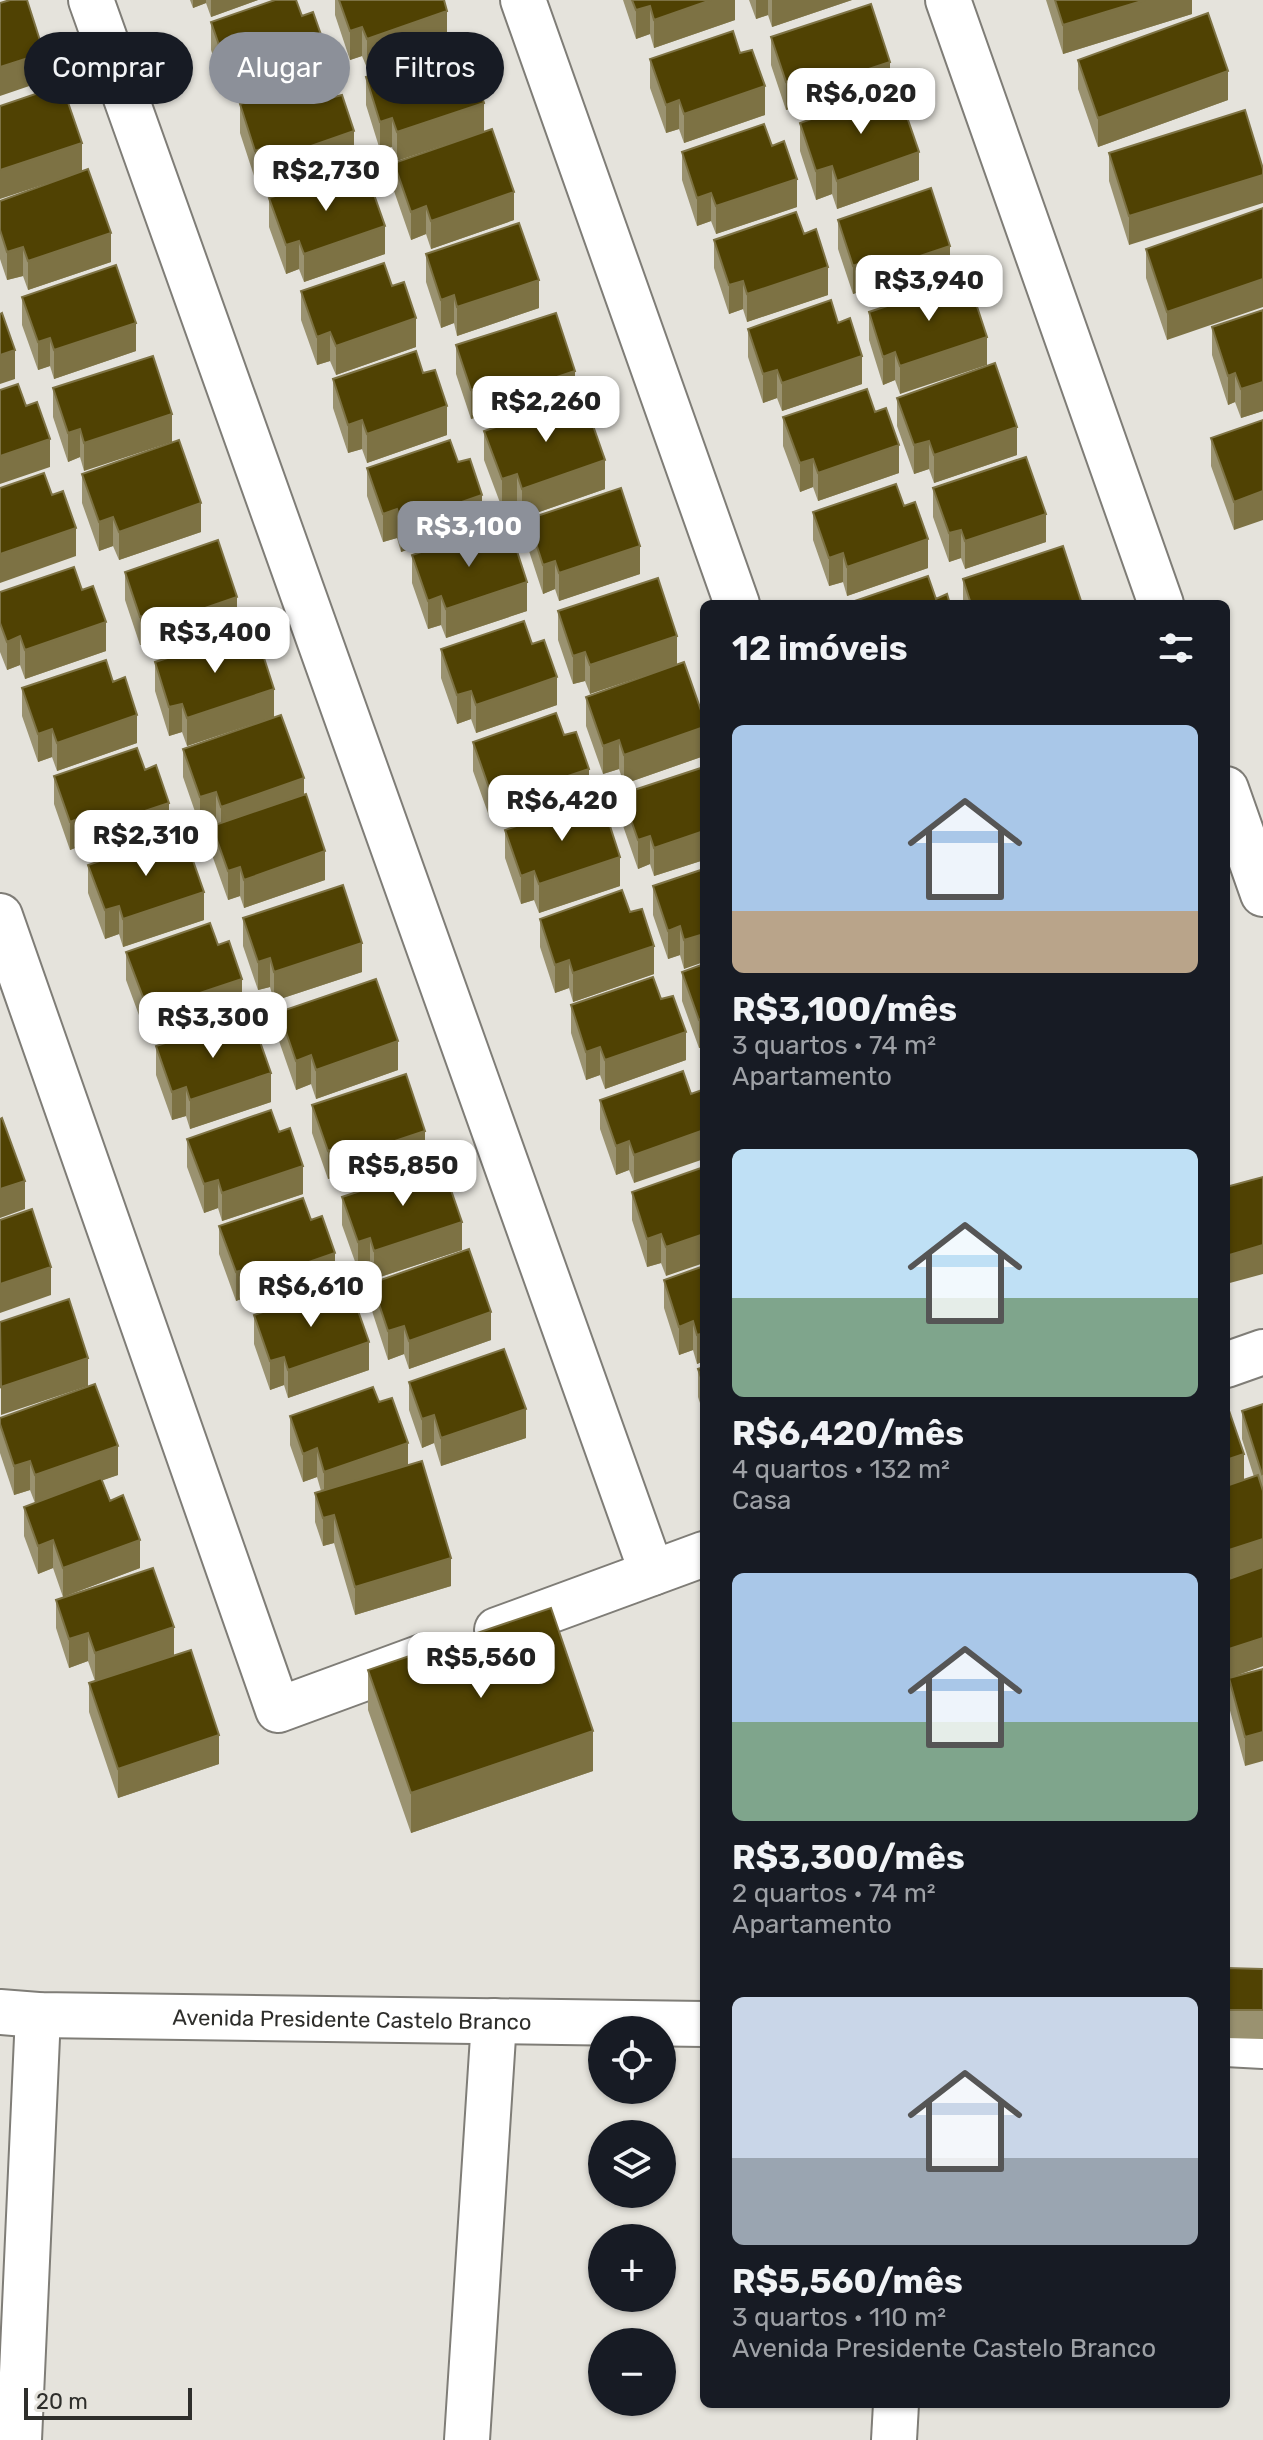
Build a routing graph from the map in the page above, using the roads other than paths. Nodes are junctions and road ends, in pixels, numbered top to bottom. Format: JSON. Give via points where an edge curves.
{"nodes":[{"id":1,"x":91,"y":0,"type":"edge"},
{"id":2,"x":523,"y":0,"type":"edge"},
{"id":3,"x":948,"y":0,"type":"edge"},
{"id":4,"x":736,"y":600,"type":"edge"},
{"id":5,"x":1160,"y":600,"type":"edge"},
{"id":6,"x":1230,"y":800,"type":"edge"},
{"id":7,"x":1263,"y":894,"type":"edge"},
{"id":8,"x":0,"y":916,"type":"edge"},
{"id":9,"x":1263,"y":1352,"type":"edge"},
{"id":10,"x":1230,"y":1364,"type":"edge"},
{"id":11,"x":700,"y":1555,"type":"edge"},
{"id":12,"x":652,"y":1573,"type":"junction"},
{"id":13,"x":19,"y":2013,"type":"edge"},
{"id":14,"x":494,"y":2021,"type":"junction"},
{"id":15,"x":700,"y":2024,"type":"edge"},
{"id":16,"x":896,"y":2408,"type":"edge"},
{"id":17,"x":19,"y":2440,"type":"edge"},
{"id":18,"x":467,"y":2440,"type":"edge"},
{"id":19,"x":894,"y":2440,"type":"edge"}],
"edges":[{"from":1,"to":12,"type":"street"},
{"from":2,"to":4,"type":"street"},
{"from":3,"to":5,"type":"street"},
{"from":6,"to":7,"type":"street"},
{"from":8,"to":12,"type":"street","via":[[278,1710]]},
{"from":9,"to":10,"type":"street"},
{"from":11,"to":12,"type":"street"},
{"from":13,"to":14,"type":"street","name":"Avenida Presidente Castelo Branco"},
{"from":13,"to":17,"type":"street"},
{"from":14,"to":15,"type":"street","name":"Avenida Presidente Castelo Branco"},
{"from":14,"to":18,"type":"street"},
{"from":16,"to":19,"type":"street"}]}
